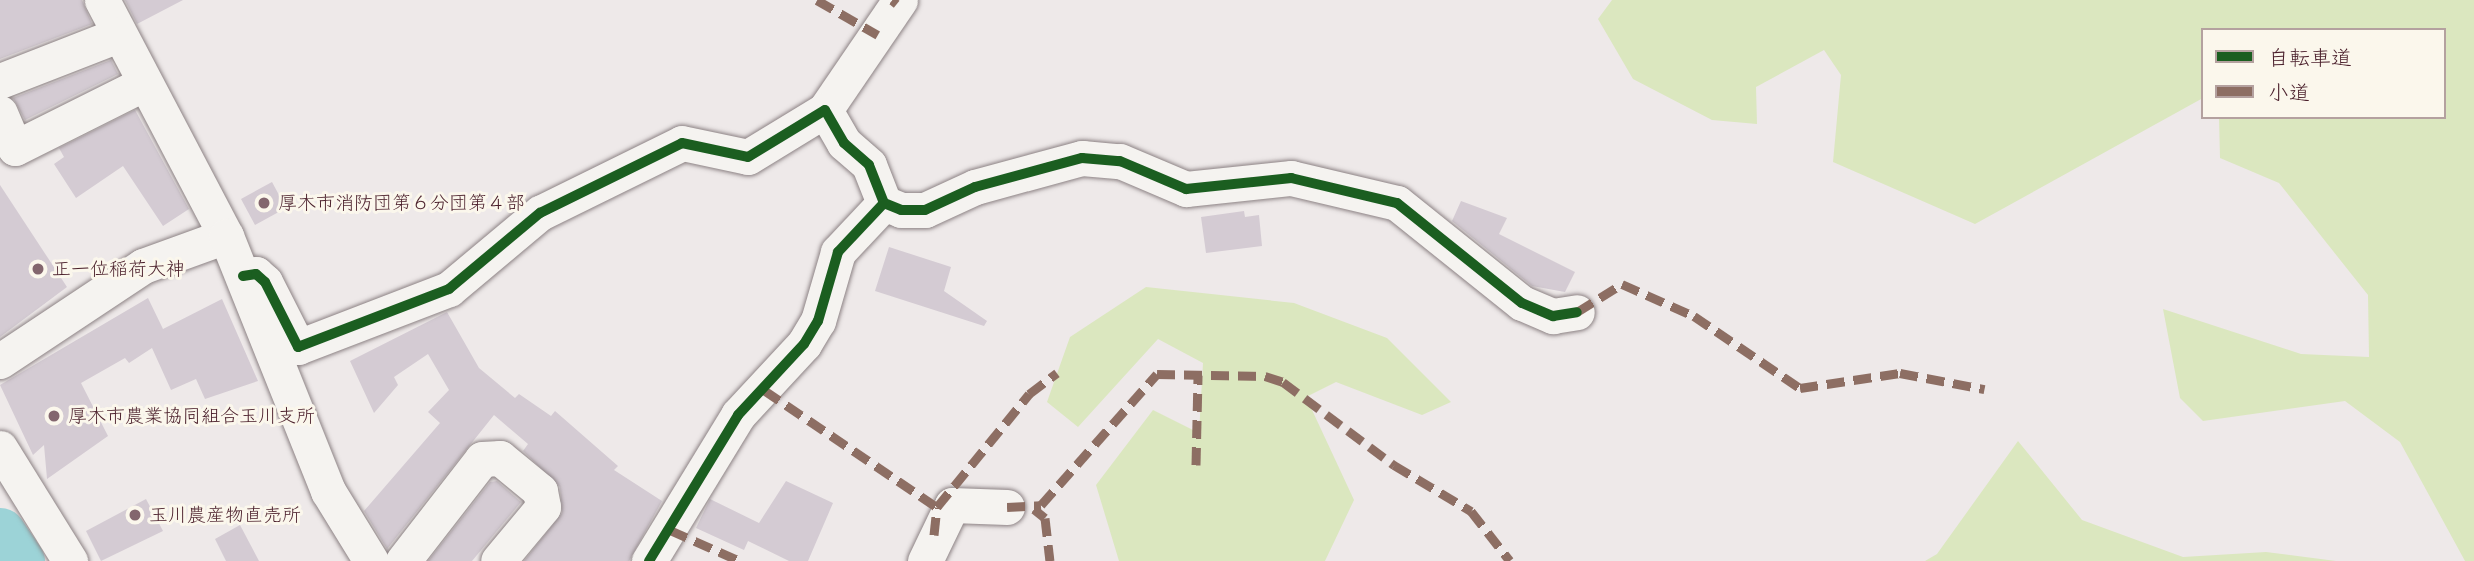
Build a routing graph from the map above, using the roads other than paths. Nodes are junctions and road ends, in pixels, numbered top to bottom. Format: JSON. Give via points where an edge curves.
{"nodes":[{"id":1,"x":102,"y":0,"type":"edge"},
{"id":2,"x":900,"y":0,"type":"edge"},
{"id":3,"x":118,"y":35,"type":"junction"},
{"id":4,"x":0,"y":81,"type":"edge"},
{"id":5,"x":145,"y":83,"type":"junction"},
{"id":6,"x":825,"y":110,"type":"junction"},
{"id":7,"x":0,"y":113,"type":"edge"},
{"id":8,"x":1238,"y":183,"type":"junction"},
{"id":9,"x":884,"y":203,"type":"junction"},
{"id":10,"x":1288,"y":206,"type":"dead end"},
{"id":11,"x":226,"y":236,"type":"junction"},
{"id":12,"x":243,"y":275,"type":"junction"},
{"id":13,"x":1577,"y":312,"type":"dead end"},
{"id":14,"x":0,"y":361,"type":"edge"},
{"id":15,"x":0,"y":448,"type":"edge"},
{"id":16,"x":1007,"y":507,"type":"dead end"},
{"id":17,"x":70,"y":561,"type":"edge"},
{"id":18,"x":371,"y":561,"type":"edge"},
{"id":19,"x":403,"y":561,"type":"edge"},
{"id":20,"x":498,"y":561,"type":"edge"},
{"id":21,"x":649,"y":561,"type":"edge"},
{"id":22,"x":925,"y":561,"type":"edge"}],
"edges":[{"from":1,"to":3,"type":"street"},
{"from":2,"to":6,"type":"street"},
{"from":3,"to":4,"type":"street"},
{"from":3,"to":5,"type":"street"},
{"from":5,"to":7,"type":"street","via":[[15,148]]},
{"from":5,"to":11,"type":"street"},
{"from":6,"to":9,"type":"street","via":[[844,143],[869,165]]},
{"from":6,"to":12,"type":"street","via":[[748,157],[682,143],[540,213],[449,289],[298,347],[265,282],[256,274]]},
{"from":8,"to":9,"type":"street","via":[[1172,187],[1120,161],[1082,158],[975,187],[925,210]]},
{"from":8,"to":10,"type":"street","via":[[1241,190]]},
{"from":8,"to":13,"type":"street","via":[[1291,178],[1397,204],[1522,303],[1553,316]]},
{"from":9,"to":21,"type":"street","via":[[838,253],[818,321],[804,344],[738,415]]},
{"from":11,"to":12,"type":"street"},
{"from":11,"to":14,"type":"street","via":[[143,266]]},
{"from":12,"to":18,"type":"street","via":[[327,491]]},
{"from":15,"to":17,"type":"street"},
{"from":16,"to":22,"type":"street","via":[[952,505]]},
{"from":19,"to":20,"type":"street","via":[[482,459],[500,457],[540,491],[543,507]]}]}
